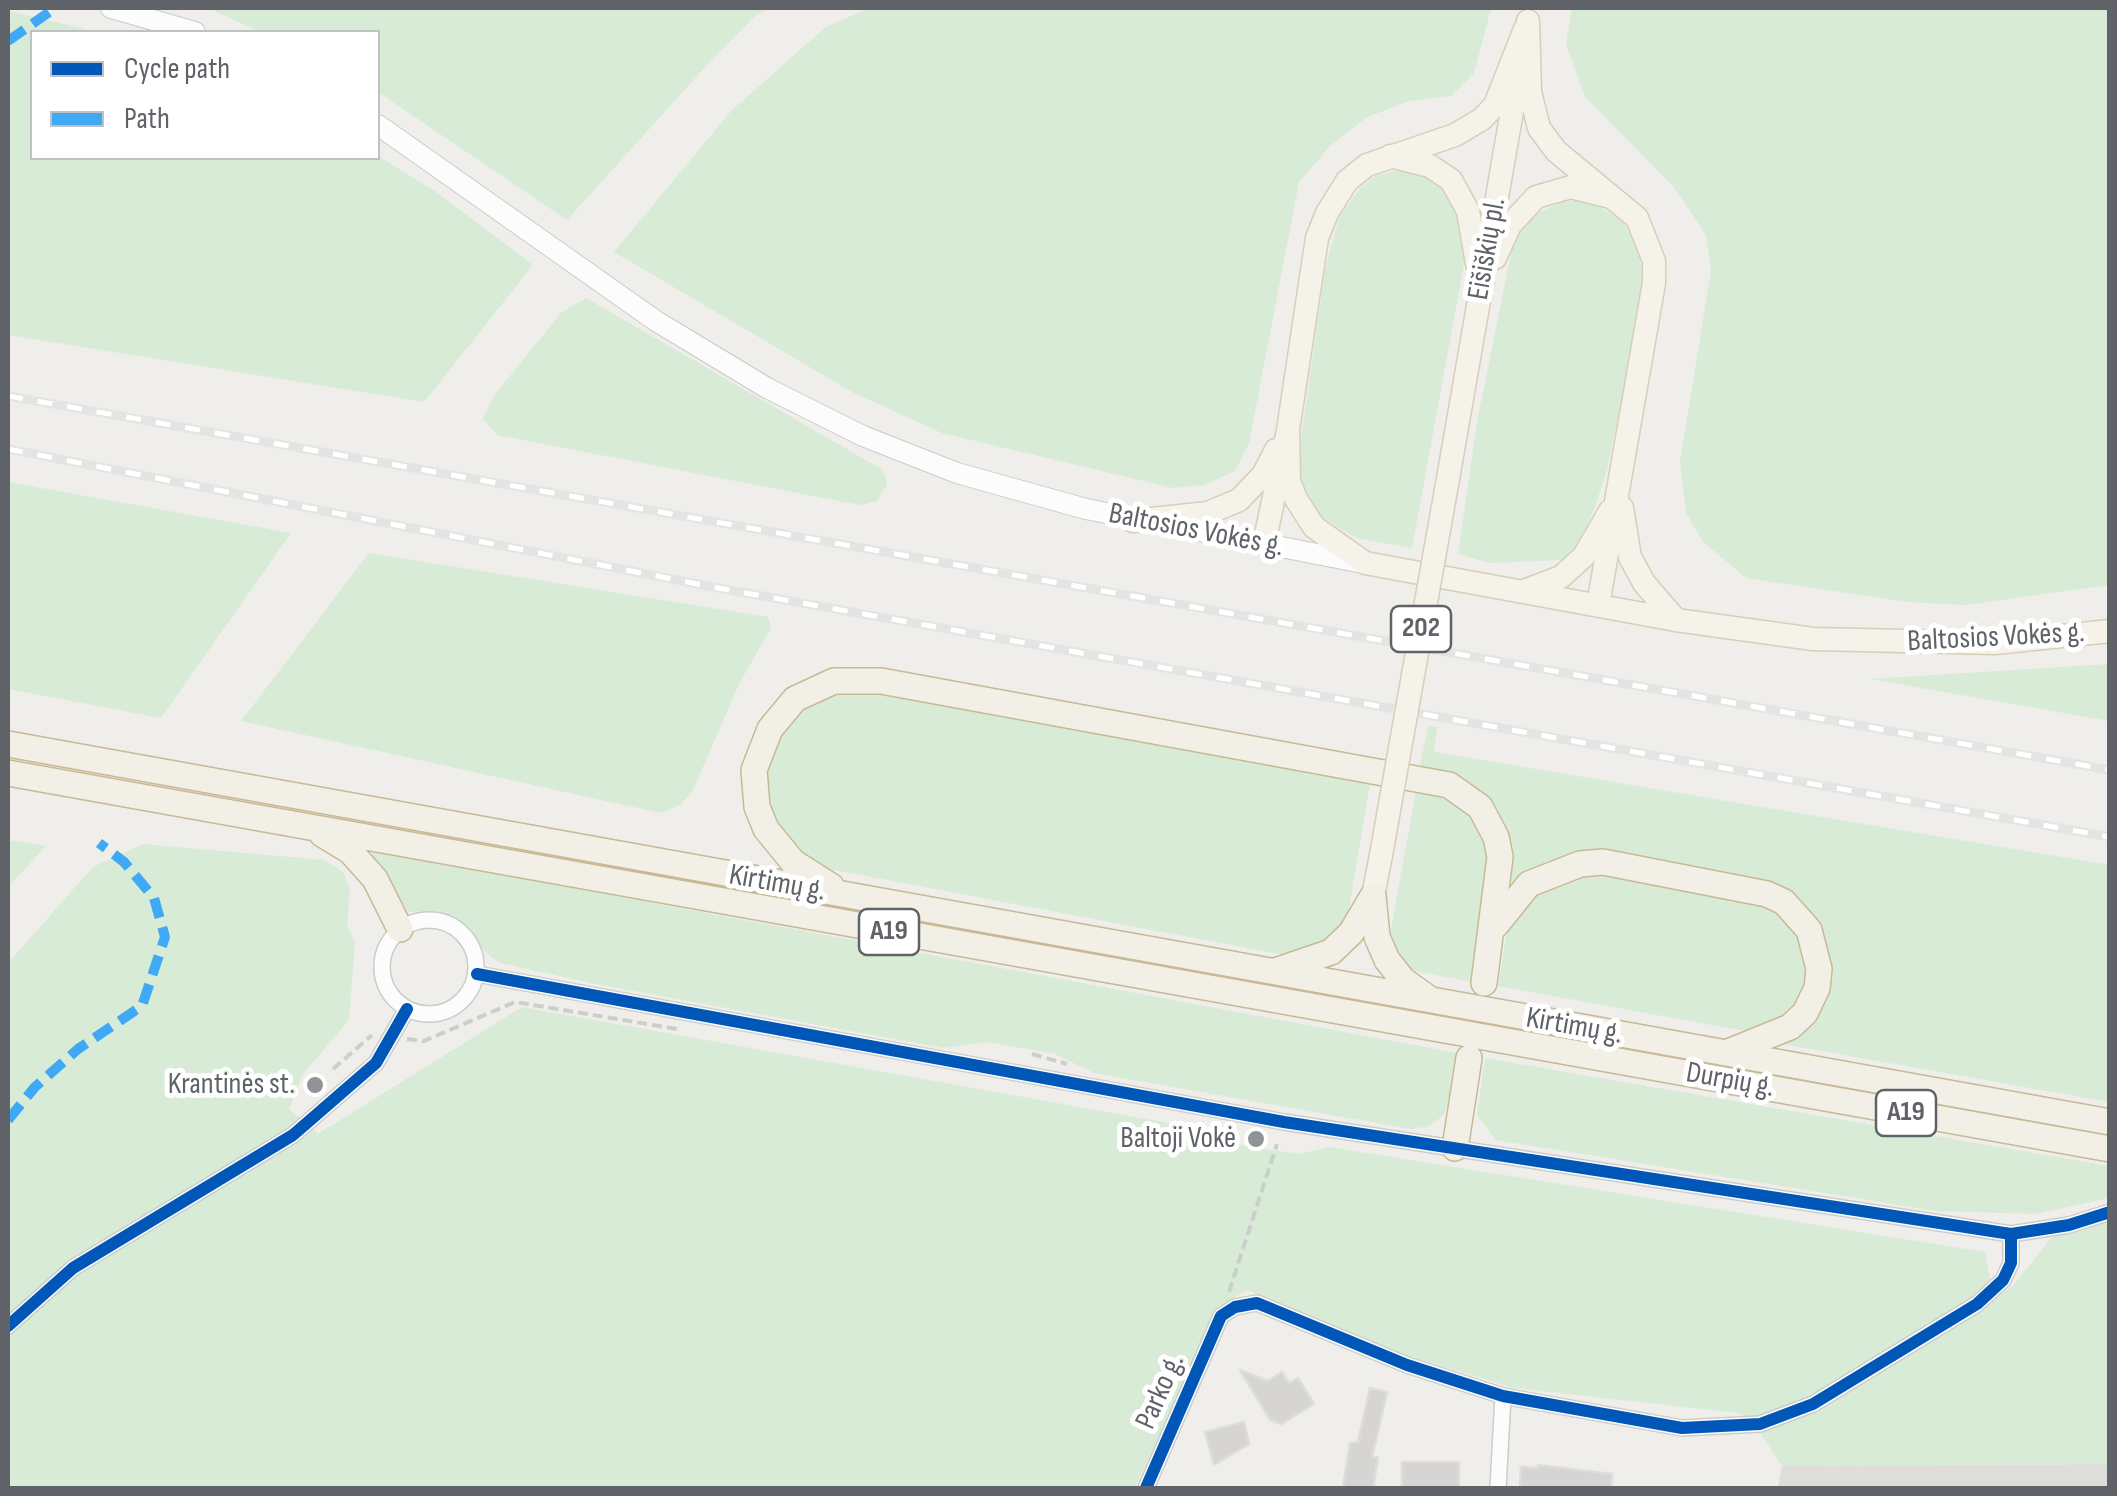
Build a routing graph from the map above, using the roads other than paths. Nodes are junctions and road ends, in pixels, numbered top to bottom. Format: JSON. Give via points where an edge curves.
{"nodes":[{"id":1,"x":111,"y":8,"type":"edge"},
{"id":2,"x":1529,"y":14,"type":"edge"},
{"id":3,"x":188,"y":30,"type":"edge"},
{"id":4,"x":380,"y":126,"type":"edge"},
{"id":5,"x":1390,"y":156,"type":"junction"},
{"id":6,"x":1614,"y":198,"type":"junction"},
{"id":7,"x":1480,"y":293,"type":"junction"},
{"id":8,"x":1288,"y":430,"type":"junction"},
{"id":9,"x":1619,"y":494,"type":"junction"},
{"id":10,"x":1133,"y":521,"type":"junction"},
{"id":11,"x":1264,"y":544,"type":"junction"},
{"id":12,"x":1365,"y":564,"type":"junction"},
{"id":13,"x":1521,"y":592,"type":"junction"},
{"id":14,"x":1598,"y":605,"type":"junction"},
{"id":15,"x":1676,"y":620,"type":"junction"},
{"id":16,"x":2110,"y":631,"type":"edge"},
{"id":17,"x":8,"y":744,"type":"edge"},
{"id":18,"x":8,"y":773,"type":"edge"},
{"id":19,"x":314,"y":828,"type":"junction"},
{"id":20,"x":1373,"y":896,"type":"junction"},
{"id":21,"x":864,"y":900,"type":"junction"},
{"id":22,"x":1494,"y":928,"type":"junction"},
{"id":23,"x":400,"y":930,"type":"junction"},
{"id":24,"x":1269,"y":973,"type":"junction"},
{"id":25,"x":477,"y":974,"type":"junction"},
{"id":26,"x":1484,"y":983,"type":"dead end"},
{"id":27,"x":1432,"y":1001,"type":"junction"},
{"id":28,"x":407,"y":1009,"type":"junction"},
{"id":29,"x":1351,"y":1014,"type":"joint"},
{"id":30,"x":1723,"y":1053,"type":"junction"},
{"id":31,"x":1469,"y":1058,"type":"dead end"},
{"id":32,"x":2110,"y":1122,"type":"edge"},
{"id":33,"x":1456,"y":1148,"type":"junction"},
{"id":34,"x":2110,"y":1150,"type":"edge"},
{"id":35,"x":2110,"y":1212,"type":"edge"},
{"id":36,"x":2012,"y":1234,"type":"junction"},
{"id":37,"x":8,"y":1326,"type":"edge"},
{"id":38,"x":1503,"y":1396,"type":"junction"},
{"id":39,"x":1146,"y":1488,"type":"edge"},
{"id":40,"x":1498,"y":1488,"type":"edge"}],
"edges":[{"from":1,"to":3,"type":"main road"},
{"from":2,"to":5,"type":"main road","via":[[1488,113],[1456,135]]},
{"from":2,"to":6,"type":"main road","via":[[1530,92],[1539,128]]},
{"from":2,"to":7,"type":"main road","name":"Eišiškių pl.","number":"202"},
{"from":4,"to":10,"type":"main road","name":"Baltosios Vokės g.","via":[[656,322],[768,388],[862,436],[957,473]]},
{"from":5,"to":7,"type":"main road","via":[[1430,166],[1461,195],[1473,230]]},
{"from":5,"to":8,"type":"main road","via":[[1347,181],[1316,238]]},
{"from":6,"to":7,"type":"main road","via":[[1571,187],[1536,197],[1510,225]]},
{"from":6,"to":9,"type":"main road","via":[[1638,218],[1648,239],[1654,283]]},
{"from":7,"to":20,"type":"main road","name":"Eišiškių pl.","number":"202","bridge":true},
{"from":8,"to":10,"type":"main road","via":[[1239,500],[1208,512]]},
{"from":8,"to":11,"type":"main road"},
{"from":8,"to":12,"type":"main road","via":[[1296,499],[1314,527]]},
{"from":9,"to":13,"type":"main road","via":[[1584,556],[1561,577]]},
{"from":9,"to":14,"type":"main road"},
{"from":9,"to":15,"type":"main road","via":[[1630,557]]},
{"from":10,"to":11,"type":"main road","name":"Baltosios Vokės g."},
{"from":11,"to":12,"type":"main road","name":"Baltosios Vokės g."},
{"from":12,"to":13,"type":"main road","name":"Baltosios Vokės g."},
{"from":13,"to":14,"type":"main road","name":"Baltosios Vokės g."},
{"from":14,"to":15,"type":"main road","name":"Baltosios Vokės g."},
{"from":15,"to":16,"type":"main road","name":"Baltosios Vokės g.","via":[[1813,639],[1930,645]]},
{"from":17,"to":21,"type":"highway","name":"Kirtimų g.","number":"A19"},
{"from":18,"to":19,"type":"highway","name":"Kirtimų g.","number":"A19"},
{"from":19,"to":23,"type":"highway","via":[[363,864]]},
{"from":19,"to":29,"type":"highway","name":"Kirtimų g.","number":"A19"},
{"from":20,"to":24,"type":"highway","via":[[1331,952]]},
{"from":20,"to":27,"type":"highway","via":[[1387,960]]},
{"from":21,"to":22,"type":"highway","via":[[814,879],[793,862],[766,829],[754,788],[760,750],[781,712],[814,688],[858,679],[1448,785],[1480,807],[1496,837]]},
{"from":21,"to":24,"type":"highway","name":"Kirtimų g.","number":"A19"},
{"from":22,"to":26,"type":"highway"},
{"from":22,"to":30,"type":"highway","via":[[1530,884],[1602,862],[1784,902],[1809,930],[1817,988],[1790,1027]]},
{"from":23,"to":25,"type":"street","via":[[421,920],[456,927],[476,956]]},
{"from":23,"to":28,"type":"street","via":[[382,962],[393,998]]},
{"from":24,"to":27,"type":"highway","name":"Kirtimų g.","number":"A19"},
{"from":25,"to":28,"type":"street","via":[[470,993],[450,1010]]},
{"from":25,"to":33,"type":"street","via":[[896,1054]]},
{"from":27,"to":30,"type":"highway","name":"Kirtimų g.","number":"A19"},
{"from":28,"to":37,"type":"street","via":[[376,1063],[293,1135],[74,1268]]},
{"from":29,"to":34,"type":"highway","name":"Durpių g.","number":"A19"},
{"from":30,"to":32,"type":"highway","name":"Durpių g.","number":"A19"},
{"from":31,"to":33,"type":"highway"},
{"from":33,"to":36,"type":"street"},
{"from":35,"to":36,"type":"street"},
{"from":36,"to":38,"type":"street","via":[[2002,1280],[1976,1304],[1813,1404],[1760,1424],[1682,1428]]},
{"from":38,"to":39,"type":"street","name":"Parko g.","via":[[1256,1303],[1236,1307],[1221,1316]]},
{"from":38,"to":40,"type":"street"}]}
